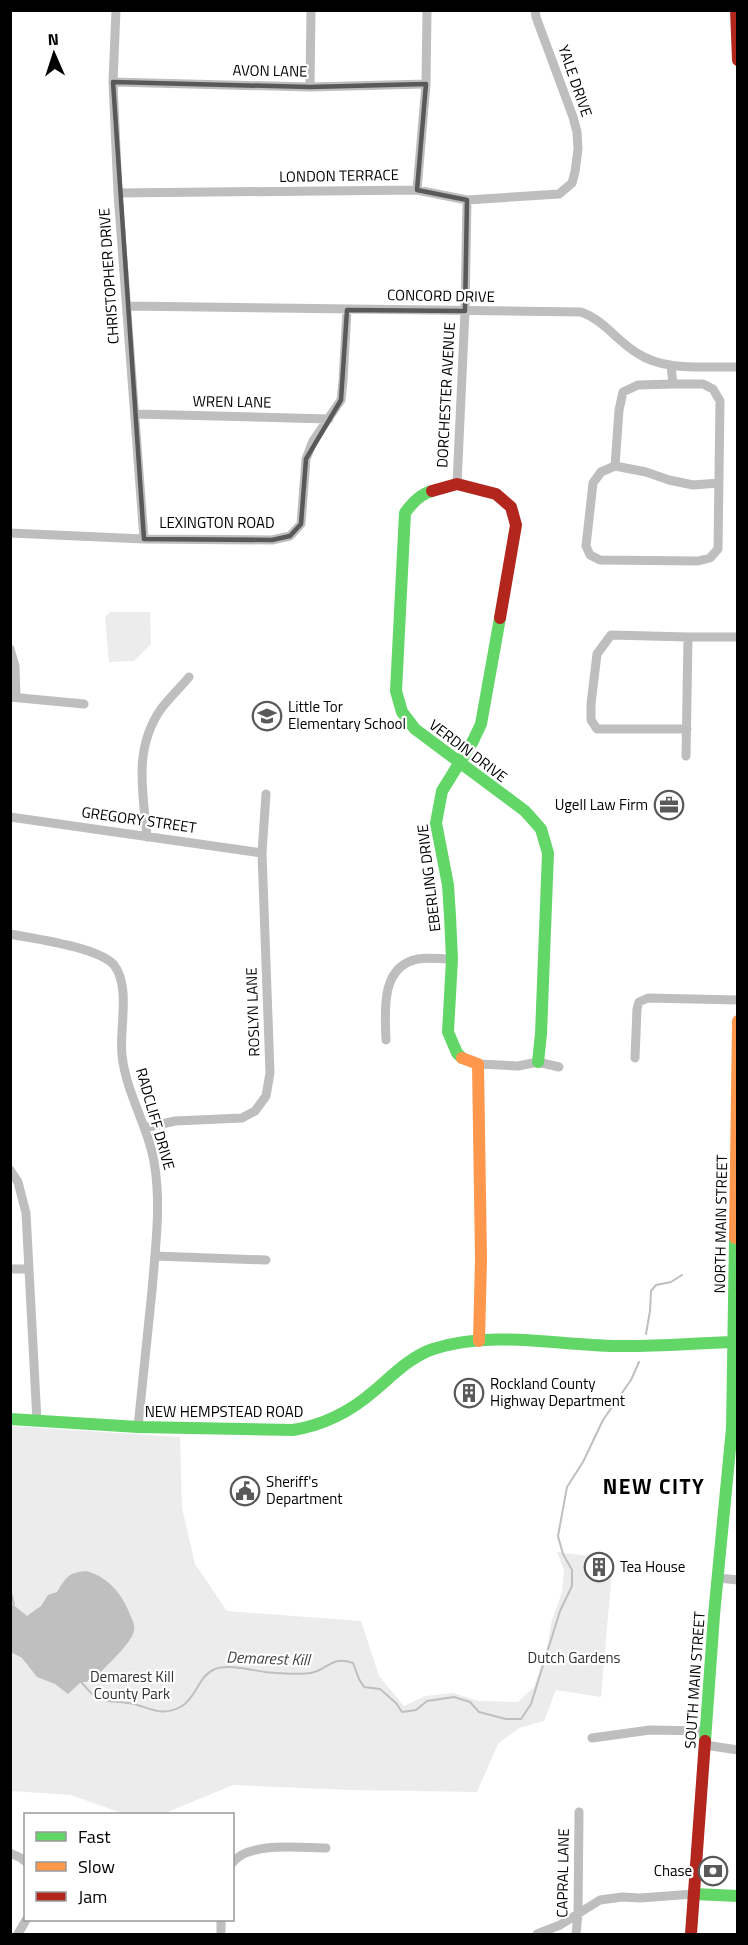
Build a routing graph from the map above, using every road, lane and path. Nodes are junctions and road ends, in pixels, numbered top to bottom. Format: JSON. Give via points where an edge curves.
{"nodes":[{"id":1,"x":116,"y":10,"type":"edge"},
{"id":2,"x":311,"y":10,"type":"edge"},
{"id":3,"x":427,"y":10,"type":"edge"},
{"id":4,"x":535,"y":10,"type":"edge"},
{"id":5,"x":736,"y":10,"type":"edge"},
{"id":6,"x":738,"y":60,"type":"edge"},
{"id":7,"x":113,"y":82,"type":"junction"},
{"id":8,"x":426,"y":84,"type":"junction"},
{"id":9,"x":310,"y":87,"type":"junction"},
{"id":10,"x":417,"y":190,"type":"junction"},
{"id":11,"x":118,"y":193,"type":"junction"},
{"id":12,"x":559,"y":194,"type":"joint"},
{"id":13,"x":467,"y":200,"type":"junction"},
{"id":14,"x":127,"y":306,"type":"junction"},
{"id":15,"x":347,"y":310,"type":"junction"},
{"id":16,"x":465,"y":311,"type":"junction"},
{"id":17,"x":671,"y":366,"type":"junction"},
{"id":18,"x":738,"y":367,"type":"edge"},
{"id":19,"x":673,"y":384,"type":"junction"},
{"id":20,"x":135,"y":414,"type":"junction"},
{"id":21,"x":328,"y":419,"type":"junction"},
{"id":22,"x":615,"y":466,"type":"junction"},
{"id":23,"x":719,"y":483,"type":"junction"},
{"id":24,"x":457,"y":484,"type":"junction"},
{"id":25,"x":10,"y":533,"type":"edge"},
{"id":26,"x":144,"y":539,"type":"junction"},
{"id":27,"x":738,"y":637,"type":"edge"},
{"id":28,"x":688,"y":638,"type":"junction"},
{"id":29,"x":10,"y":649,"type":"edge"},
{"id":30,"x":189,"y":677,"type":"dead end"},
{"id":31,"x":13,"y":697,"type":"edge"},
{"id":32,"x":84,"y":704,"type":"dead end"},
{"id":33,"x":687,"y":729,"type":"junction"},
{"id":34,"x":686,"y":756,"type":"dead end"},
{"id":35,"x":460,"y":763,"type":"junction"},
{"id":36,"x":266,"y":794,"type":"dead end"},
{"id":37,"x":10,"y":817,"type":"edge"},
{"id":38,"x":147,"y":837,"type":"junction"},
{"id":39,"x":262,"y":853,"type":"junction"},
{"id":40,"x":10,"y":934,"type":"edge"},
{"id":41,"x":452,"y":959,"type":"junction"},
{"id":42,"x":738,"y":1000,"type":"edge"},
{"id":43,"x":738,"y":1021,"type":"edge"},
{"id":44,"x":386,"y":1040,"type":"dead end"},
{"id":45,"x":634,"y":1058,"type":"dead end"},
{"id":46,"x":538,"y":1062,"type":"junction"},
{"id":47,"x":478,"y":1064,"type":"junction"},
{"id":48,"x":559,"y":1067,"type":"dead end"},
{"id":49,"x":144,"y":1128,"type":"junction"},
{"id":50,"x":10,"y":1170,"type":"edge"},
{"id":51,"x":155,"y":1256,"type":"junction"},
{"id":52,"x":266,"y":1260,"type":"dead end"},
{"id":53,"x":10,"y":1269,"type":"edge"},
{"id":54,"x":29,"y":1269,"type":"junction"},
{"id":55,"x":478,"y":1341,"type":"junction"},
{"id":56,"x":735,"y":1342,"type":"junction"},
{"id":57,"x":10,"y":1419,"type":"edge"},
{"id":58,"x":37,"y":1421,"type":"junction"},
{"id":59,"x":138,"y":1427,"type":"junction"},
{"id":60,"x":735,"y":1428,"type":"edge"},
{"id":61,"x":718,"y":1578,"type":"junction"},
{"id":62,"x":738,"y":1580,"type":"edge"},
{"id":63,"x":706,"y":1731,"type":"junction"},
{"id":64,"x":592,"y":1738,"type":"dead end"},
{"id":65,"x":705,"y":1745,"type":"junction"},
{"id":66,"x":738,"y":1750,"type":"edge"},
{"id":67,"x":579,"y":1812,"type":"dead end"},
{"id":68,"x":326,"y":1848,"type":"dead end"},
{"id":69,"x":10,"y":1853,"type":"edge"},
{"id":70,"x":24,"y":1860,"type":"edge"},
{"id":71,"x":234,"y":1860,"type":"edge"},
{"id":72,"x":694,"y":1894,"type":"junction"},
{"id":73,"x":738,"y":1896,"type":"edge"},
{"id":74,"x":578,"y":1914,"type":"junction"},
{"id":75,"x":25,"y":1921,"type":"edge"},
{"id":76,"x":18,"y":1935,"type":"edge"},
{"id":77,"x":537,"y":1935,"type":"edge"},
{"id":78,"x":576,"y":1935,"type":"edge"},
{"id":79,"x":691,"y":1935,"type":"edge"}],
"edges":[{"from":1,"to":7,"type":"street","name":"CHRISTOPHER DRIVE"},
{"from":2,"to":9,"type":"street"},
{"from":3,"to":8,"type":"street"},
{"from":4,"to":12,"type":"street","name":"YALE DRIVE","via":[[577,132],[572,183]]},
{"from":5,"to":6,"type":"street"},
{"from":7,"to":9,"type":"street","name":"AVON LANE"},
{"from":7,"to":11,"type":"street","name":"CHRISTOPHER DRIVE"},
{"from":8,"to":9,"type":"street","name":"AVON LANE"},
{"from":8,"to":10,"type":"street"},
{"from":10,"to":11,"type":"street","name":"LONDON TERRACE"},
{"from":10,"to":13,"type":"street","name":"LONDON TERRACE"},
{"from":11,"to":14,"type":"street","name":"CHRISTOPHER DRIVE"},
{"from":12,"to":13,"type":"street","name":"LONDON TERRACE"},
{"from":13,"to":16,"type":"street","name":"DORCHESTER AVENUE"},
{"from":14,"to":15,"type":"street","name":"CONCORD DRIVE"},
{"from":14,"to":20,"type":"street","name":"CHRISTOPHER DRIVE"},
{"from":15,"to":16,"type":"street","name":"CONCORD DRIVE"},
{"from":15,"to":21,"type":"street","name":"LEXINGTON ROAD","via":[[341,400]]},
{"from":16,"to":17,"type":"street","name":"CONCORD DRIVE","via":[[581,312],[593,316],[636,353]]},
{"from":16,"to":24,"type":"street","name":"DORCHESTER AVENUE"},
{"from":17,"to":18,"type":"street","name":"CONCORD DRIVE"},
{"from":17,"to":19,"type":"street"},
{"from":19,"to":22,"type":"street","via":[[638,385],[623,392]]},
{"from":19,"to":23,"type":"street","via":[[703,384],[713,389],[720,401]]},
{"from":20,"to":21,"type":"street","name":"WREN LANE"},
{"from":20,"to":26,"type":"street","name":"CHRISTOPHER DRIVE"},
{"from":21,"to":26,"type":"street","name":"LEXINGTON ROAD","via":[[306,459],[301,524],[290,536],[272,540]]},
{"from":22,"to":23,"type":"street","via":[[693,485]]},
{"from":22,"to":23,"type":"street","via":[[601,472],[593,483],[586,546],[590,555],[600,560],[710,558],[718,549]]},
{"from":24,"to":35,"type":"street","name":"EBERLING DRIVE","via":[[496,494],[512,507],[516,525],[481,724]]},
{"from":24,"to":35,"type":"street","name":"VERDIN DRIVE","via":[[427,492],[405,513],[396,691],[402,712],[415,729]]},
{"from":25,"to":26,"type":"street","name":"LEXINGTON ROAD"},
{"from":27,"to":28,"type":"street"},
{"from":28,"to":33,"type":"street"},
{"from":28,"to":33,"type":"street","via":[[611,635],[597,654],[591,704],[591,720],[597,729]]},
{"from":29,"to":31,"type":"street","via":[[15,666]]},
{"from":30,"to":38,"type":"street","via":[[160,710],[143,748],[141,771]]},
{"from":31,"to":32,"type":"street"},
{"from":33,"to":34,"type":"street"},
{"from":35,"to":41,"type":"street","name":"EBERLING DRIVE","via":[[442,790],[435,823],[448,885]]},
{"from":35,"to":46,"type":"street","name":"VERDIN DRIVE","via":[[525,811],[541,829],[548,853]]},
{"from":36,"to":39,"type":"street","name":"ROSLYN LANE"},
{"from":37,"to":38,"type":"street","name":"GREGORY STREET"},
{"from":38,"to":39,"type":"street","name":"GREGORY STREET"},
{"from":39,"to":49,"type":"street","name":"ROSLYN LANE","via":[[270,1073],[266,1096],[255,1111],[242,1118],[175,1120]]},
{"from":40,"to":49,"type":"street","name":"RADCLIFF DRIVE","via":[[91,951],[114,966],[122,996],[121,1054]]},
{"from":41,"to":44,"type":"street","via":[[418,959],[403,964],[391,980],[385,998]]},
{"from":41,"to":47,"type":"street","name":"EBERLING DRIVE","via":[[448,1032],[456,1053]]},
{"from":42,"to":45,"type":"street","via":[[648,998],[639,1002]]},
{"from":43,"to":56,"type":"street","name":"NORTH MAIN STREET"},
{"from":46,"to":47,"type":"street","via":[[518,1066]]},
{"from":46,"to":48,"type":"street"},
{"from":47,"to":55,"type":"street"},
{"from":49,"to":51,"type":"street","name":"RADCLIFF DRIVE","via":[[157,1188]]},
{"from":50,"to":54,"type":"street","via":[[18,1182],[26,1213]]},
{"from":51,"to":52,"type":"street"},
{"from":51,"to":59,"type":"street","name":"RADCLIFF DRIVE"},
{"from":53,"to":54,"type":"street"},
{"from":54,"to":58,"type":"street"},
{"from":55,"to":56,"type":"street","name":"NEW HEMPSTEAD ROAD","via":[[615,1346]]},
{"from":55,"to":59,"type":"street","name":"NEW HEMPSTEAD ROAD","via":[[434,1348],[412,1358],[339,1417],[311,1428]]},
{"from":56,"to":60,"type":"street","name":"NORTH MAIN STREET"},
{"from":57,"to":58,"type":"street","name":"NEW HEMPSTEAD ROAD"},
{"from":58,"to":59,"type":"street","name":"NEW HEMPSTEAD ROAD"},
{"from":60,"to":61,"type":"street","name":"SOUTH MAIN STREET"},
{"from":61,"to":62,"type":"street"},
{"from":61,"to":63,"type":"street","name":"SOUTH MAIN STREET"},
{"from":63,"to":64,"type":"street","via":[[650,1730]]},
{"from":63,"to":65,"type":"street","name":"SOUTH MAIN STREET"},
{"from":65,"to":66,"type":"street"},
{"from":65,"to":72,"type":"street","name":"SOUTH MAIN STREET"},
{"from":67,"to":74,"type":"street","name":"CAPRAL LANE"},
{"from":68,"to":71,"type":"street","via":[[267,1848]]},
{"from":69,"to":70,"type":"street"},
{"from":72,"to":73,"type":"street"},
{"from":72,"to":74,"type":"street","via":[[600,1900]]},
{"from":72,"to":79,"type":"street","name":"SOUTH MAIN STREET"},
{"from":74,"to":77,"type":"street"},
{"from":74,"to":78,"type":"street","name":"CAPRAL LANE"},
{"from":75,"to":76,"type":"street"}]}
